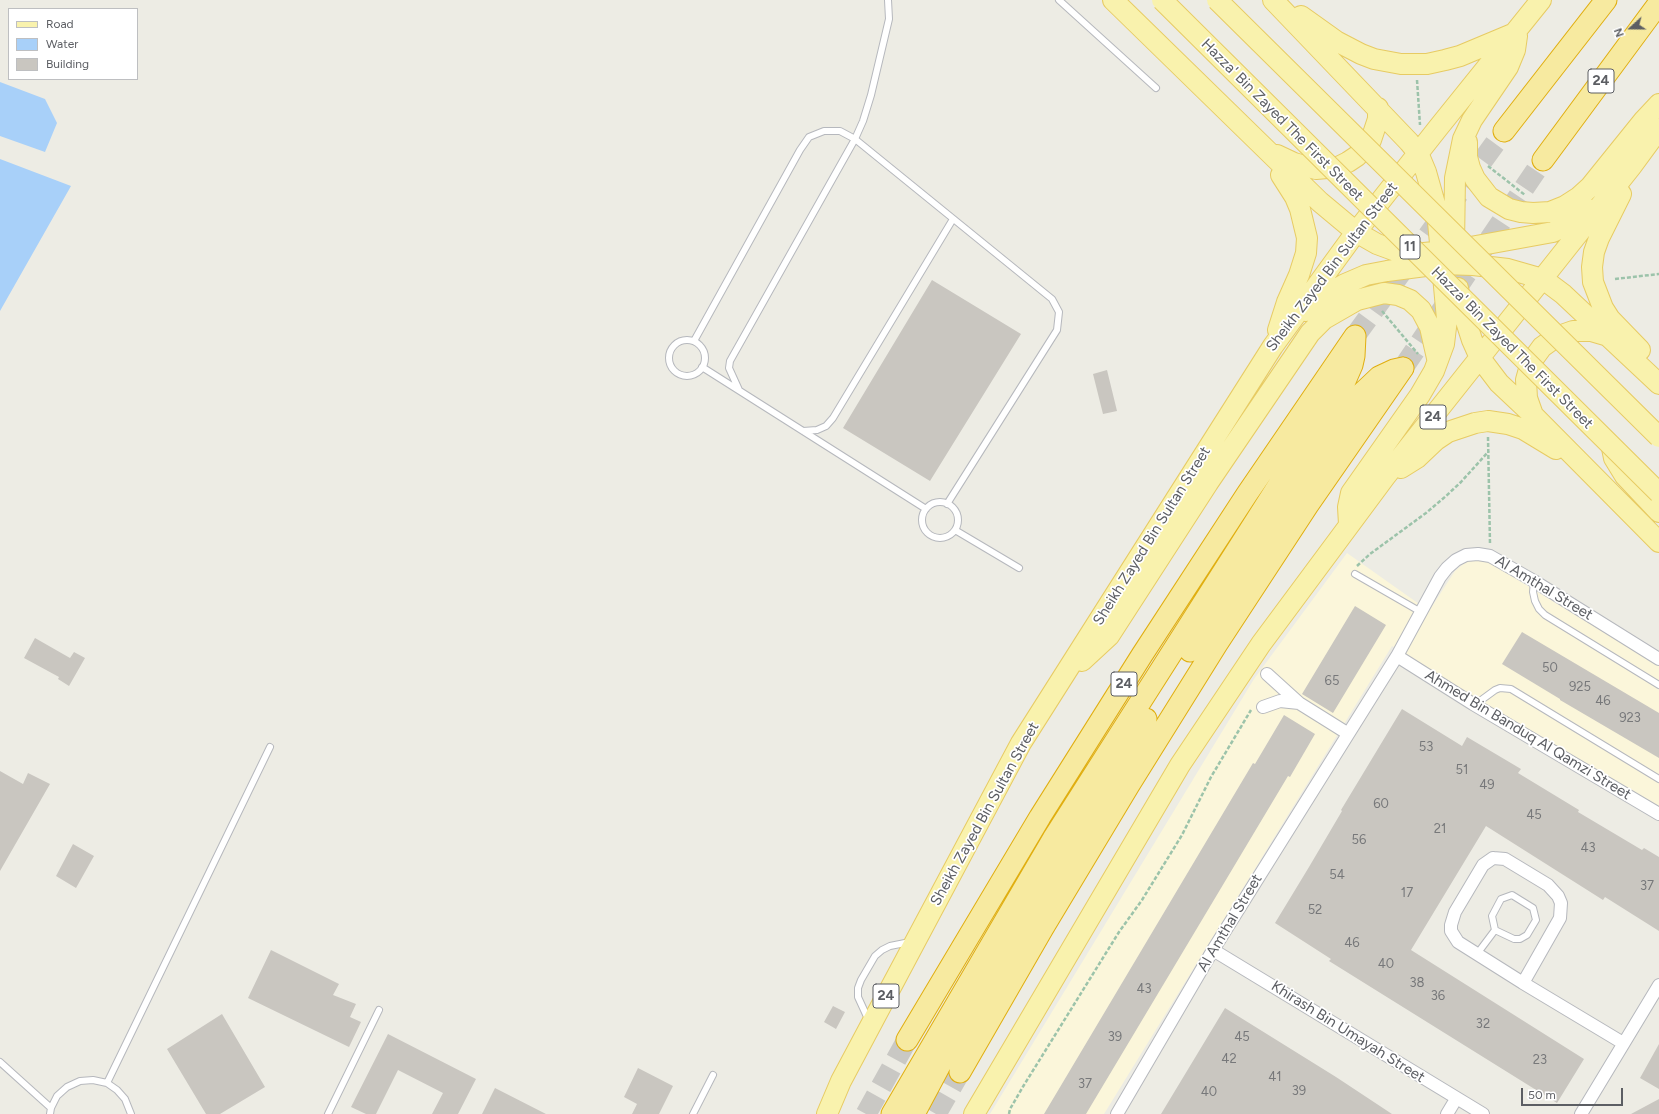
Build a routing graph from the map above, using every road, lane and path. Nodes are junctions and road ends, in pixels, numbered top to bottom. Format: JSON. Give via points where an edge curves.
{"nodes":[{"id":1,"x":888,"y":0,"type":"edge"},
{"id":2,"x":1059,"y":0,"type":"edge"},
{"id":3,"x":1113,"y":0,"type":"edge"},
{"id":4,"x":1162,"y":0,"type":"edge"},
{"id":5,"x":1217,"y":0,"type":"edge"},
{"id":6,"x":1273,"y":0,"type":"edge"},
{"id":7,"x":1277,"y":0,"type":"edge"},
{"id":8,"x":1541,"y":0,"type":"edge"},
{"id":9,"x":1606,"y":0,"type":"edge"},
{"id":10,"x":1659,"y":3,"type":"edge"},
{"id":11,"x":1517,"y":32,"type":"junction"},
{"id":12,"x":1416,"y":74,"type":"dead end"},
{"id":13,"x":1156,"y":88,"type":"dead end"},
{"id":14,"x":1659,"y":104,"type":"edge"},
{"id":15,"x":1378,"y":108,"type":"junction"},
{"id":16,"x":1468,"y":126,"type":"junction"},
{"id":17,"x":1420,"y":128,"type":"dead end"},
{"id":18,"x":1659,"y":129,"type":"edge"},
{"id":19,"x":1504,"y":131,"type":"tunnel mouth"},
{"id":20,"x":855,"y":139,"type":"junction"},
{"id":21,"x":1265,"y":150,"type":"junction"},
{"id":22,"x":1418,"y":154,"type":"junction"},
{"id":23,"x":1543,"y":160,"type":"tunnel mouth"},
{"id":24,"x":1484,"y":162,"type":"dead end"},
{"id":25,"x":1631,"y":167,"type":"junction"},
{"id":26,"x":1527,"y":197,"type":"dead end"},
{"id":27,"x":954,"y":219,"type":"junction"},
{"id":28,"x":1356,"y":232,"type":"junction"},
{"id":29,"x":1447,"y":258,"type":"junction"},
{"id":30,"x":1659,"y":274,"type":"edge"},
{"id":31,"x":1543,"y":279,"type":"junction"},
{"id":32,"x":1615,"y":279,"type":"dead end"},
{"id":33,"x":1379,"y":308,"type":"dead end"},
{"id":34,"x":1608,"y":336,"type":"junction"},
{"id":35,"x":694,"y":341,"type":"junction"},
{"id":36,"x":1273,"y":346,"type":"junction"},
{"id":37,"x":1480,"y":358,"type":"junction"},
{"id":38,"x":1429,"y":359,"type":"junction"},
{"id":39,"x":702,"y":367,"type":"junction"},
{"id":40,"x":1659,"y":370,"type":"edge"},
{"id":41,"x":1659,"y":384,"type":"edge"},
{"id":42,"x":738,"y":390,"type":"junction"},
{"id":43,"x":1533,"y":415,"type":"junction"},
{"id":44,"x":804,"y":431,"type":"junction"},
{"id":45,"x":1488,"y":432,"type":"dead end"},
{"id":46,"x":1659,"y":437,"type":"edge"},
{"id":47,"x":1612,"y":448,"type":"junction"},
{"id":48,"x":1489,"y":451,"type":"junction"},
{"id":49,"x":1591,"y":474,"type":"junction"},
{"id":50,"x":1385,"y":477,"type":"junction"},
{"id":51,"x":1659,"y":493,"type":"edge"},
{"id":52,"x":947,"y":504,"type":"junction"},
{"id":53,"x":926,"y":509,"type":"junction"},
{"id":54,"x":1659,"y":512,"type":"edge"},
{"id":55,"x":1349,"y":524,"type":"junction"},
{"id":56,"x":955,"y":530,"type":"junction"},
{"id":57,"x":1659,"y":542,"type":"edge"},
{"id":58,"x":1490,"y":556,"type":"junction"},
{"id":59,"x":1019,"y":568,"type":"dead end"},
{"id":60,"x":1355,"y":574,"type":"joint"},
{"id":61,"x":1534,"y":581,"type":"junction"},
{"id":62,"x":1421,"y":612,"type":"junction"},
{"id":63,"x":1397,"y":656,"type":"junction"},
{"id":64,"x":1659,"y":659,"type":"edge"},
{"id":65,"x":1267,"y":674,"type":"dead end"},
{"id":66,"x":1061,"y":681,"type":"junction"},
{"id":67,"x":1659,"y":685,"type":"edge"},
{"id":68,"x":1298,"y":703,"type":"junction"},
{"id":69,"x":1473,"y":704,"type":"junction"},
{"id":70,"x":1258,"y":706,"type":"joint"},
{"id":71,"x":1347,"y":733,"type":"junction"},
{"id":72,"x":270,"y":747,"type":"dead end"},
{"id":73,"x":1659,"y":779,"type":"edge"},
{"id":74,"x":1659,"y":814,"type":"edge"},
{"id":75,"x":1158,"y":874,"type":"junction"},
{"id":76,"x":1162,"y":876,"type":"dead end"},
{"id":77,"x":1495,"y":930,"type":"junction"},
{"id":78,"x":916,"y":941,"type":"junction"},
{"id":79,"x":1213,"y":950,"type":"junction"},
{"id":80,"x":1477,"y":954,"type":"junction"},
{"id":81,"x":1523,"y":983,"type":"junction"},
{"id":82,"x":1659,"y":985,"type":"edge"},
{"id":83,"x":379,"y":1010,"type":"dead end"},
{"id":84,"x":870,"y":1026,"type":"junction"},
{"id":85,"x":907,"y":1040,"type":"tunnel mouth"},
{"id":86,"x":1623,"y":1043,"type":"junction"},
{"id":87,"x":0,"y":1062,"type":"edge"},
{"id":88,"x":960,"y":1072,"type":"tunnel mouth"},
{"id":89,"x":713,"y":1075,"type":"dead end"},
{"id":90,"x":107,"y":1083,"type":"junction"},
{"id":91,"x":1456,"y":1098,"type":"junction"},
{"id":92,"x":50,"y":1111,"type":"edge"},
{"id":93,"x":131,"y":1114,"type":"edge"},
{"id":94,"x":328,"y":1114,"type":"edge"},
{"id":95,"x":693,"y":1114,"type":"edge"},
{"id":96,"x":827,"y":1114,"type":"edge"},
{"id":97,"x":892,"y":1114,"type":"edge"},
{"id":98,"x":914,"y":1114,"type":"edge"},
{"id":99,"x":974,"y":1114,"type":"edge"},
{"id":100,"x":1009,"y":1114,"type":"edge"},
{"id":101,"x":1116,"y":1114,"type":"edge"},
{"id":102,"x":1447,"y":1114,"type":"edge"},
{"id":103,"x":1483,"y":1114,"type":"edge"},
{"id":104,"x":1581,"y":1114,"type":"edge"}],
"edges":[{"from":1,"to":20,"type":"lane","via":[[889,19],[873,88]]},
{"from":2,"to":13,"type":"lane"},
{"from":3,"to":21,"type":"main road"},
{"from":4,"to":47,"type":"main road","name":"Hazza' Bin Zayed The First Street","number":"11","bridge":true},
{"from":5,"to":46,"type":"main road","bridge":true},
{"from":6,"to":15,"type":"main road"},
{"from":7,"to":11,"type":"main road","via":[[1348,48],[1388,62],[1421,64],[1445,60]]},
{"from":8,"to":11,"type":"main road","name":"Sheikh Zayed Bin Sultan Street","number":"24"},
{"from":9,"to":19,"type":"highway"},
{"from":10,"to":23,"type":"highway","number":"24"},
{"from":11,"to":16,"type":"main road","via":[[1515,50],[1508,67]]},
{"from":11,"to":22,"type":"main road","name":"Sheikh Zayed Bin Sultan Street","number":"24"},
{"from":12,"to":17,"type":"path"},
{"from":14,"to":16,"type":"main road","via":[[1584,192],[1565,206],[1550,212],[1521,212],[1489,197],[1474,179],[1467,157]]},
{"from":15,"to":21,"type":"main road","via":[[1377,124],[1371,140],[1357,156],[1338,166],[1316,169],[1305,167]]},
{"from":15,"to":22,"type":"main road"},
{"from":16,"to":29,"type":"main road","via":[[1455,178]]},
{"from":18,"to":25,"type":"main road","number":"24"},
{"from":20,"to":27,"type":"lane"},
{"from":20,"to":35,"type":"lane","via":[[840,131],[824,130],[809,137]]},
{"from":20,"to":42,"type":"lane","via":[[730,361],[729,368]]},
{"from":21,"to":28,"type":"main road","via":[[1335,216]]},
{"from":21,"to":36,"type":"main road","via":[[1295,197],[1307,238],[1306,253]]},
{"from":22,"to":28,"type":"main road","name":"Sheikh Zayed Bin Sultan Street","number":"24"},
{"from":22,"to":29,"type":"main road","via":[[1426,172]]},
{"from":24,"to":26,"type":"path"},
{"from":25,"to":29,"type":"main road","via":[[1608,185],[1582,215],[1564,227],[1542,235]]},
{"from":25,"to":31,"type":"main road","number":"24"},
{"from":25,"to":40,"type":"main road","via":[[1594,252],[1593,282],[1602,308],[1610,319]]},
{"from":27,"to":44,"type":"lane","via":[[832,418],[826,426]]},
{"from":27,"to":52,"type":"lane","via":[[1052,299],[1059,312],[1059,321],[1057,330]]},
{"from":28,"to":29,"type":"main road","via":[[1396,251]]},
{"from":28,"to":36,"type":"main road","name":"Sheikh Zayed Bin Sultan Street","number":"24"},
{"from":29,"to":31,"type":"main road","via":[[1473,265],[1508,269]]},
{"from":29,"to":36,"type":"main road","via":[[1366,275],[1345,284],[1326,295],[1307,311]]},
{"from":29,"to":37,"type":"main road"},
{"from":29,"to":38,"type":"main road","via":[[1447,319],[1444,344]]},
{"from":30,"to":32,"type":"path"},
{"from":31,"to":34,"type":"main road"},
{"from":31,"to":37,"type":"main road","number":"24"},
{"from":33,"to":38,"type":"path"},
{"from":34,"to":41,"type":"main road"},
{"from":34,"to":43,"type":"main road","via":[[1591,331],[1573,331],[1556,336],[1542,347],[1531,362],[1526,380],[1527,398]]},
{"from":35,"to":39,"type":"lane","via":[[704,355]]},
{"from":35,"to":39,"type":"lane","via":[[677,342],[670,351],[669,362],[676,372],[687,376]]},
{"from":36,"to":66,"type":"main road","name":"Sheikh Zayed Bin Sultan Street","number":"24"},
{"from":37,"to":43,"type":"main road","via":[[1498,383]]},
{"from":37,"to":50,"type":"main road","number":"24"},
{"from":38,"to":55,"type":"main road","via":[[1420,395],[1356,485],[1349,502]]},
{"from":38,"to":66,"type":"main road","via":[[1430,327],[1421,310],[1410,300],[1398,295],[1384,292],[1357,300],[1324,319],[1310,333],[1212,476],[1109,636]]},
{"from":39,"to":42,"type":"lane"},
{"from":42,"to":44,"type":"lane"},
{"from":43,"to":49,"type":"main road"},
{"from":44,"to":53,"type":"lane"},
{"from":45,"to":48,"type":"path"},
{"from":47,"to":51,"type":"main road","name":"Hazza' Bin Zayed The First Street","number":"11","bridge":true},
{"from":47,"to":54,"type":"main road","via":[[1614,458],[1624,476]]},
{"from":48,"to":58,"type":"path"},
{"from":48,"to":60,"type":"path","via":[[1446,496],[1363,560],[1352,572]]},
{"from":49,"to":50,"type":"main road","via":[[1523,428],[1488,421],[1448,432],[1418,458]]},
{"from":49,"to":57,"type":"main road"},
{"from":50,"to":55,"type":"main road","number":"24"},
{"from":52,"to":53,"type":"lane","via":[[935,503]]},
{"from":52,"to":56,"type":"lane","via":[[957,518]]},
{"from":53,"to":56,"type":"lane","via":[[922,519],[928,534],[940,538]]},
{"from":55,"to":99,"type":"main road","number":"24","via":[[1261,644],[1180,765]]},
{"from":56,"to":59,"type":"lane"},
{"from":58,"to":61,"type":"street","name":"Al Amthal Street"},
{"from":58,"to":62,"type":"street","name":"Al Amthal Street","via":[[1466,555],[1456,560],[1447,568]]},
{"from":60,"to":62,"type":"lane"},
{"from":61,"to":64,"type":"street","name":"Al Amthal Street"},
{"from":61,"to":67,"type":"lane","via":[[1535,601],[1545,615]]},
{"from":62,"to":63,"type":"street","name":"Al Amthal Street"},
{"from":63,"to":69,"type":"street","name":"Ahmed Bin Banduq Al Qamzi Street"},
{"from":63,"to":71,"type":"street","name":"Al Amthal Street"},
{"from":65,"to":68,"type":"street"},
{"from":66,"to":78,"type":"main road","name":"Sheikh Zayed Bin Sultan Street","number":"24","via":[[1021,743]]},
{"from":68,"to":70,"type":"street","via":[[1280,701]]},
{"from":68,"to":71,"type":"street"},
{"from":69,"to":73,"type":"lane","via":[[1500,688],[1511,690]]},
{"from":69,"to":74,"type":"street","name":"Ahmed Bin Banduq Al Qamzi Street"},
{"from":70,"to":75,"type":"path","via":[[1211,777],[1182,835]]},
{"from":71,"to":79,"type":"street","name":"Al Amthal Street"},
{"from":72,"to":90,"type":"lane"},
{"from":75,"to":76,"type":"path"},
{"from":75,"to":100,"type":"path","via":[[1024,1085]]},
{"from":77,"to":77,"type":"lane","via":[[1514,939],[1520,939],[1527,935],[1536,920],[1534,908],[1512,895],[1506,896],[1501,899],[1492,916]]},
{"from":77,"to":80,"type":"lane"},
{"from":78,"to":84,"type":"main road","name":"Sheikh Zayed Bin Sultan Street","number":"24"},
{"from":78,"to":84,"type":"lane","via":[[882,950],[875,956],[861,980],[858,997]]},
{"from":79,"to":91,"type":"street","name":"Khirash Bin Umayah Street"},
{"from":79,"to":101,"type":"street","name":"Al Amthal Street"},
{"from":80,"to":81,"type":"street"},
{"from":80,"to":81,"type":"street","via":[[1454,937],[1452,918],[1483,865],[1493,858],[1505,859],[1554,890],[1561,903],[1560,918]]},
{"from":81,"to":86,"type":"street"},
{"from":82,"to":86,"type":"street"},
{"from":83,"to":94,"type":"lane"},
{"from":84,"to":96,"type":"main road","name":"Sheikh Zayed Bin Sultan Street","number":"24"},
{"from":85,"to":97,"type":"highway","number":"24","via":[[1036,824],[1142,655],[1247,494],[1355,336],[1354,356],[1345,381],[1053,839]]},
{"from":86,"to":104,"type":"street"},
{"from":87,"to":92,"type":"lane"},
{"from":88,"to":98,"type":"highway","via":[[1043,928],[1162,732],[1304,512],[1403,368],[1387,373],[1366,388],[1286,503],[1157,701],[939,1067]]},
{"from":89,"to":95,"type":"lane"},
{"from":90,"to":92,"type":"lane","via":[[94,1080],[80,1081],[67,1087],[57,1096]]},
{"from":90,"to":93,"type":"lane","via":[[125,1099]]},
{"from":91,"to":102,"type":"street"},
{"from":91,"to":103,"type":"street","name":"Khirash Bin Umayah Street"}]}
